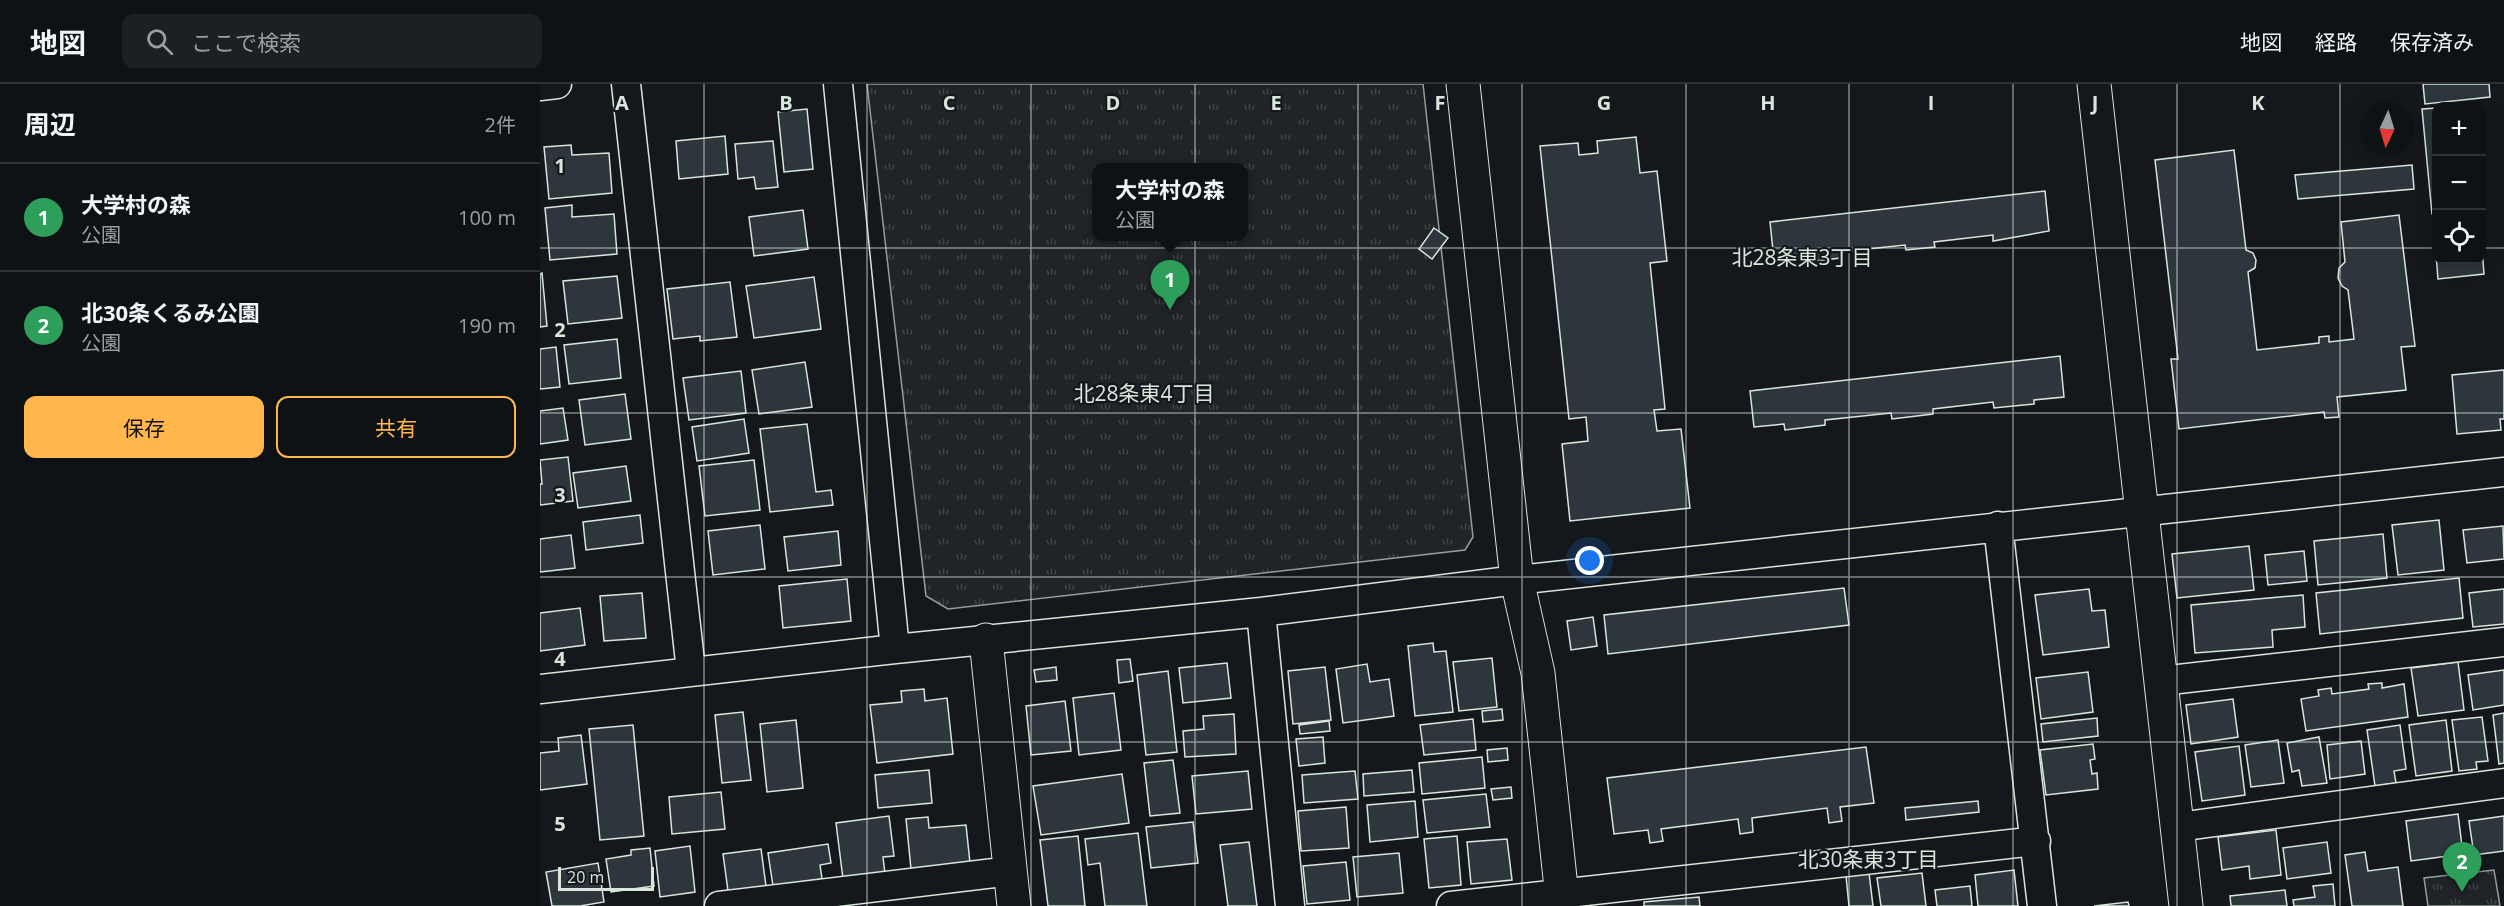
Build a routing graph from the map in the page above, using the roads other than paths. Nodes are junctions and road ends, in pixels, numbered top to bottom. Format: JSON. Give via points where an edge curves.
{"nodes":[{"id":1,"x":557,"y":84,"type":"edge"},
{"id":2,"x":626,"y":84,"type":"edge"},
{"id":3,"x":838,"y":84,"type":"edge"},
{"id":4,"x":1464,"y":84,"type":"edge"},
{"id":5,"x":2094,"y":84,"type":"edge"},
{"id":6,"x":540,"y":86,"type":"edge"},
{"id":7,"x":2504,"y":472,"type":"edge"},
{"id":8,"x":2142,"y":510,"type":"junction"},
{"id":9,"x":1998,"y":526,"type":"junction"},
{"id":10,"x":1517,"y":580,"type":"junction"},
{"id":11,"x":1262,"y":612,"type":"junction"},
{"id":12,"x":986,"y":640,"type":"junction"},
{"id":13,"x":2504,"y":642,"type":"edge"},
{"id":14,"x":895,"y":649,"type":"junction"},
{"id":15,"x":691,"y":671,"type":"junction"},
{"id":16,"x":2161,"y":681,"type":"junction"},
{"id":17,"x":540,"y":689,"type":"edge"},
{"id":18,"x":2504,"y":783,"type":"edge"},
{"id":19,"x":2178,"y":827,"type":"junction"},
{"id":20,"x":2036,"y":841,"type":"junction"},
{"id":21,"x":1011,"y":871,"type":"junction"},
{"id":22,"x":1562,"y":900,"type":"edge"},
{"id":23,"x":719,"y":906,"type":"edge"},
{"id":24,"x":1014,"y":906,"type":"edge"},
{"id":25,"x":1290,"y":906,"type":"edge"},
{"id":26,"x":1451,"y":906,"type":"edge"},
{"id":27,"x":2042,"y":906,"type":"edge"},
{"id":28,"x":2186,"y":906,"type":"edge"}],
"edges":[{"from":1,"to":6,"type":"street"},
{"from":2,"to":15,"type":"street"},
{"from":3,"to":14,"type":"street"},
{"from":4,"to":10,"type":"street"},
{"from":5,"to":8,"type":"street"},
{"from":7,"to":8,"type":"street"},
{"from":8,"to":9,"type":"street"},
{"from":8,"to":16,"type":"street"},
{"from":9,"to":10,"type":"street"},
{"from":9,"to":20,"type":"street"},
{"from":10,"to":11,"type":"street"},
{"from":10,"to":22,"type":"street","via":[[1538,673]]},
{"from":11,"to":12,"type":"street"},
{"from":11,"to":25,"type":"street"},
{"from":12,"to":14,"type":"street"},
{"from":12,"to":21,"type":"street"},
{"from":13,"to":16,"type":"street"},
{"from":14,"to":15,"type":"street"},
{"from":15,"to":17,"type":"street"},
{"from":16,"to":19,"type":"street"},
{"from":18,"to":19,"type":"street"},
{"from":19,"to":28,"type":"street"},
{"from":20,"to":22,"type":"street"},
{"from":20,"to":27,"type":"street"},
{"from":21,"to":23,"type":"street"},
{"from":21,"to":24,"type":"street"},
{"from":22,"to":26,"type":"street"}]}
